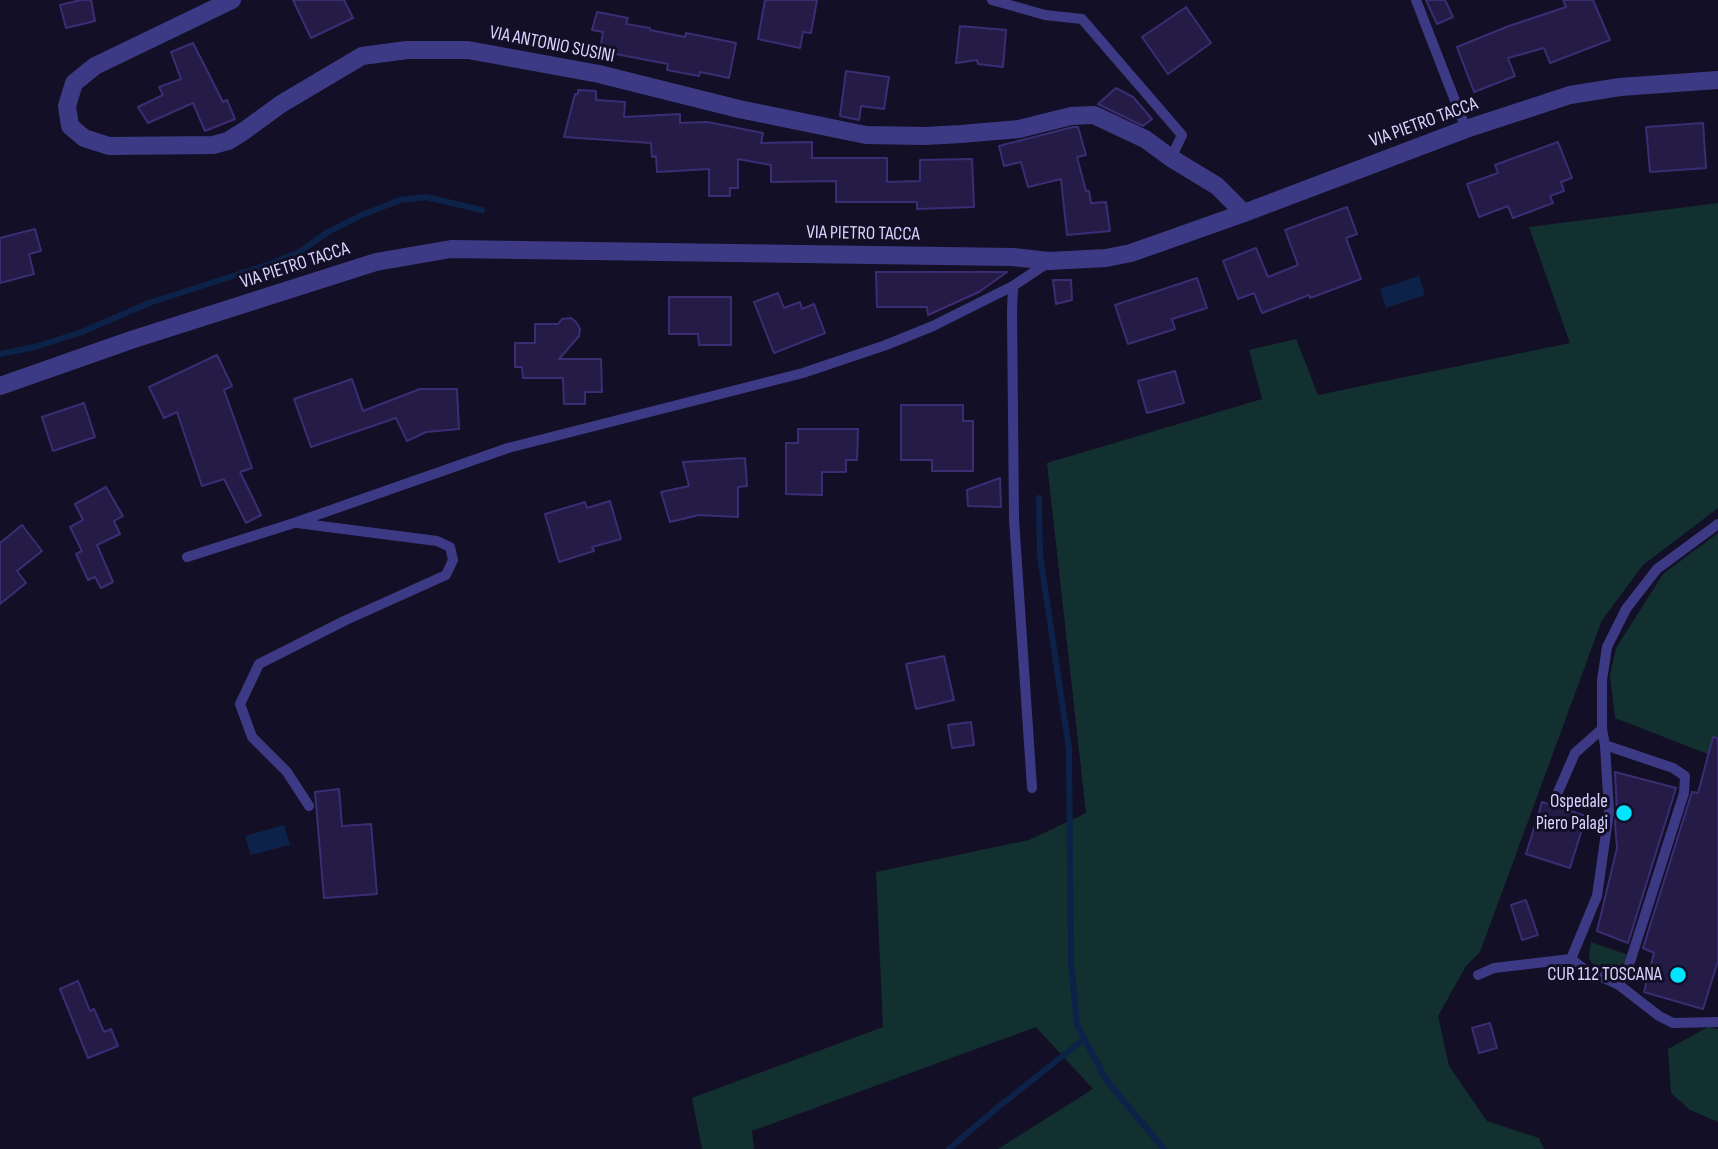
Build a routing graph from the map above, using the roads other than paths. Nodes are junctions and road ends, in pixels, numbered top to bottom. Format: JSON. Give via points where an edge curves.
{"nodes":[{"id":1,"x":232,"y":0,"type":"edge"},
{"id":2,"x":992,"y":0,"type":"edge"},
{"id":3,"x":1416,"y":0,"type":"edge"},
{"id":4,"x":1718,"y":80,"type":"edge"},
{"id":5,"x":1466,"y":129,"type":"junction"},
{"id":6,"x":1171,"y":158,"type":"junction"},
{"id":7,"x":1244,"y":213,"type":"junction"},
{"id":8,"x":1049,"y":261,"type":"junction"},
{"id":9,"x":1013,"y":286,"type":"junction"},
{"id":10,"x":0,"y":386,"type":"edge"},
{"id":11,"x":294,"y":523,"type":"junction"},
{"id":12,"x":1718,"y":524,"type":"edge"},
{"id":13,"x":187,"y":558,"type":"dead end"},
{"id":14,"x":1602,"y":729,"type":"junction"},
{"id":15,"x":1605,"y":745,"type":"junction"},
{"id":16,"x":1032,"y":788,"type":"dead end"},
{"id":17,"x":1558,"y":792,"type":"dead end"},
{"id":18,"x":309,"y":806,"type":"dead end"},
{"id":19,"x":1571,"y":959,"type":"junction"},
{"id":20,"x":1478,"y":975,"type":"dead end"},
{"id":21,"x":1619,"y":985,"type":"junction"},
{"id":22,"x":1718,"y":1022,"type":"edge"}],
"edges":[{"from":1,"to":6,"type":"street","name":"VIA ANTONIO SUSINI","via":[[95,66],[74,83],[67,106],[70,126],[84,138],[109,146],[213,145],[228,141],[362,56],[468,50],[599,74],[866,135],[1019,129],[1094,115],[1145,139]]},
{"from":2,"to":6,"type":"lane","via":[[1045,15],[1082,19],[1182,135]]},
{"from":3,"to":5,"type":"lane"},
{"from":4,"to":5,"type":"street","name":"VIA PIETRO TACCA","via":[[1570,95]]},
{"from":5,"to":7,"type":"street","name":"VIA PIETRO TACCA"},
{"from":6,"to":7,"type":"street","name":"VIA ANTONIO SUSINI","via":[[1217,186]]},
{"from":7,"to":8,"type":"street","name":"VIA PIETRO TACCA","via":[[1131,253]]},
{"from":8,"to":9,"type":"lane"},
{"from":8,"to":10,"type":"street","name":"VIA PIETRO TACCA","via":[[451,249],[376,262]]},
{"from":9,"to":11,"type":"lane","via":[[933,326],[803,373],[508,448]]},
{"from":9,"to":16,"type":"lane","via":[[1014,519]]},
{"from":11,"to":13,"type":"lane"},
{"from":11,"to":18,"type":"lane","via":[[437,541],[450,547],[453,560],[446,575],[259,664],[240,704],[253,737],[287,772]]},
{"from":12,"to":14,"type":"lane","via":[[1657,569],[1626,609],[1607,647]]},
{"from":14,"to":15,"type":"lane"},
{"from":14,"to":17,"type":"lane","via":[[1575,753]]},
{"from":15,"to":19,"type":"lane","via":[[1609,812],[1597,897]]},
{"from":15,"to":21,"type":"lane","via":[[1685,776],[1684,793]]},
{"from":19,"to":20,"type":"lane","via":[[1494,968]]},
{"from":19,"to":21,"type":"lane"},
{"from":21,"to":22,"type":"lane","via":[[1673,1023]]}]}
